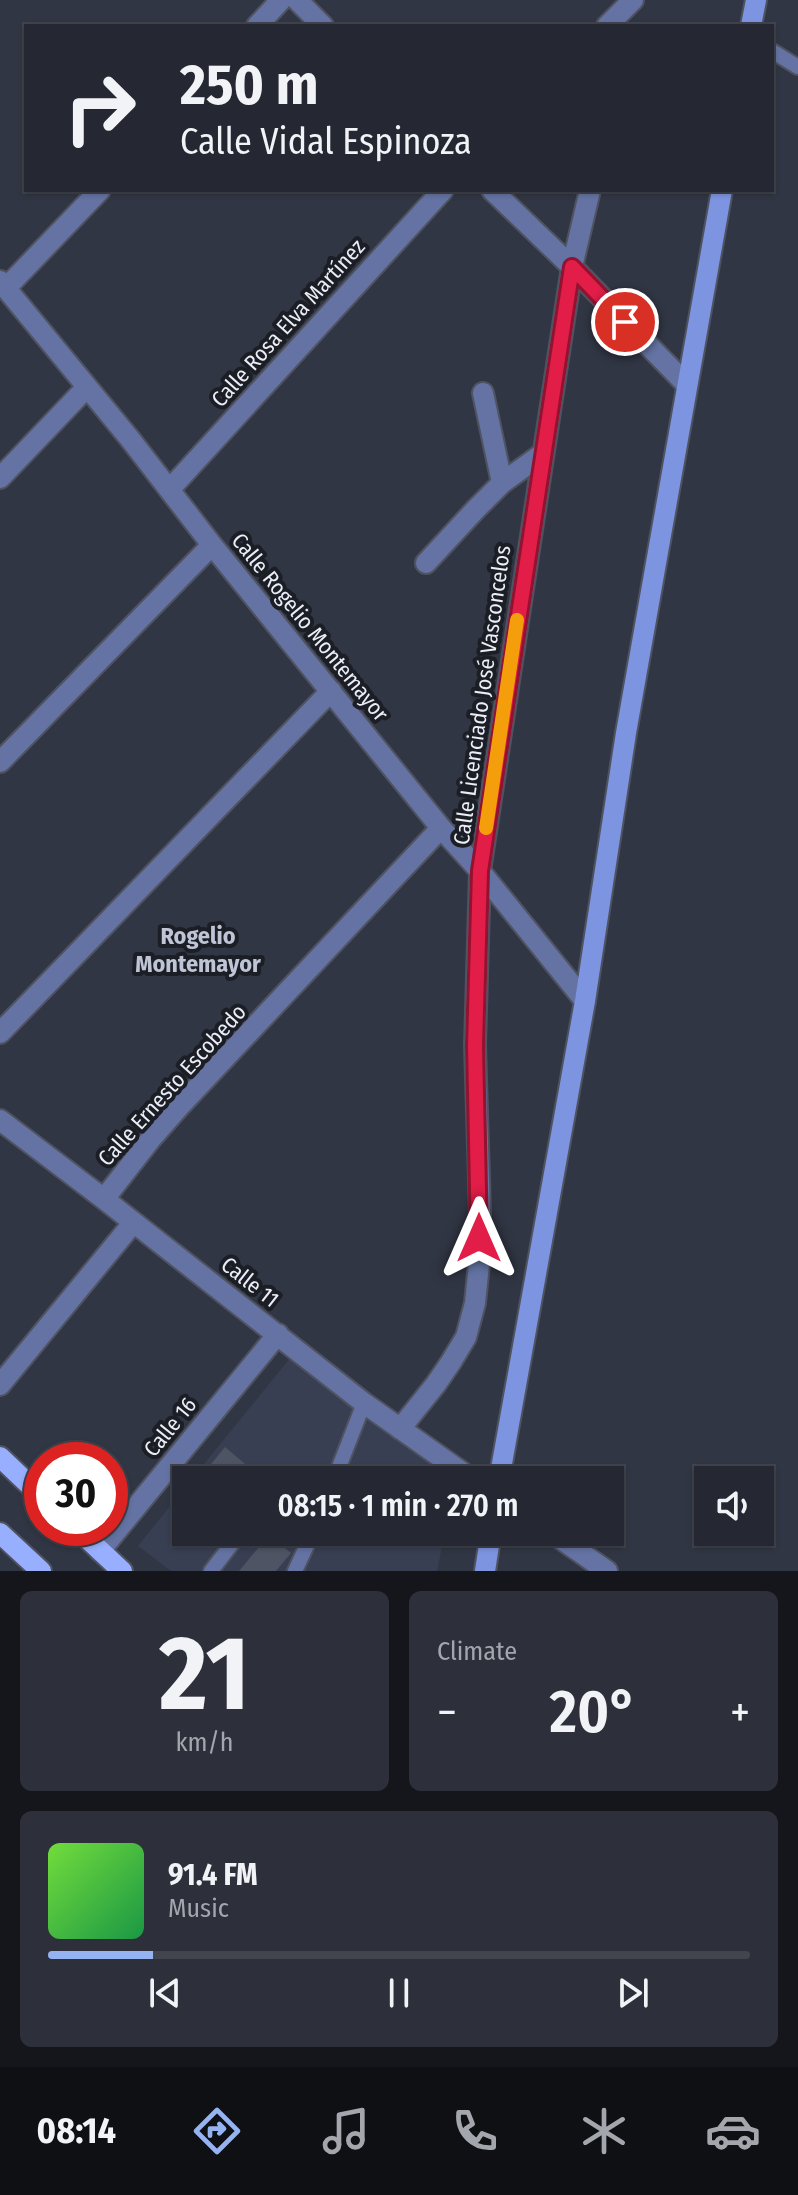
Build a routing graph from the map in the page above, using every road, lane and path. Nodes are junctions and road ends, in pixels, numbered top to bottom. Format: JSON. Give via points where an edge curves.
{"nodes":[{"id":1,"x":281,"y":0,"type":"edge"},
{"id":2,"x":297,"y":0,"type":"edge"},
{"id":3,"x":634,"y":0,"type":"edge"},
{"id":4,"x":756,"y":0,"type":"edge"},
{"id":5,"x":259,"y":24,"type":"edge"},
{"id":6,"x":321,"y":24,"type":"edge"},
{"id":7,"x":609,"y":24,"type":"edge"},
{"id":8,"x":628,"y":24,"type":"edge"},
{"id":9,"x":751,"y":24,"type":"edge"},
{"id":10,"x":774,"y":52,"type":"edge"},
{"id":11,"x":798,"y":67,"type":"edge"},
{"id":12,"x":98,"y":192,"type":"edge"},
{"id":13,"x":441,"y":192,"type":"edge"},
{"id":14,"x":494,"y":192,"type":"edge"},
{"id":15,"x":590,"y":192,"type":"edge"},
{"id":16,"x":722,"y":192,"type":"edge"},
{"id":17,"x":572,"y":267,"type":"junction"},
{"id":18,"x":3,"y":285,"type":"edge"},
{"id":19,"x":687,"y":385,"type":"junction"},
{"id":20,"x":87,"y":387,"type":"junction"},
{"id":21,"x":483,"y":393,"type":"dead end"},
{"id":22,"x":542,"y":454,"type":"junction"},
{"id":23,"x":0,"y":478,"type":"edge"},
{"id":24,"x":502,"y":483,"type":"junction"},
{"id":25,"x":170,"y":489,"type":"junction"},
{"id":26,"x":212,"y":545,"type":"junction"},
{"id":27,"x":426,"y":563,"type":"dead end"},
{"id":28,"x":331,"y":691,"type":"junction"},
{"id":29,"x":0,"y":762,"type":"edge"},
{"id":30,"x":441,"y":828,"type":"junction"},
{"id":31,"x":480,"y":871,"type":"junction"},
{"id":32,"x":585,"y":1001,"type":"junction"},
{"id":33,"x":0,"y":1033,"type":"edge"},
{"id":34,"x":0,"y":1120,"type":"edge"},
{"id":35,"x":104,"y":1199,"type":"junction"},
{"id":36,"x":133,"y":1223,"type":"junction"},
{"id":37,"x":278,"y":1334,"type":"junction"},
{"id":38,"x":0,"y":1385,"type":"edge"},
{"id":39,"x":364,"y":1403,"type":"junction"},
{"id":40,"x":400,"y":1429,"type":"junction"},
{"id":41,"x":0,"y":1457,"type":"edge"},
{"id":42,"x":339,"y":1466,"type":"edge"},
{"id":43,"x":453,"y":1466,"type":"edge"},
{"id":44,"x":502,"y":1466,"type":"edge"},
{"id":45,"x":24,"y":1480,"type":"edge"},
{"id":46,"x":0,"y":1533,"type":"edge"},
{"id":47,"x":95,"y":1546,"type":"edge"},
{"id":48,"x":230,"y":1546,"type":"edge"},
{"id":49,"x":307,"y":1546,"type":"edge"},
{"id":50,"x":489,"y":1546,"type":"edge"},
{"id":51,"x":571,"y":1546,"type":"edge"},
{"id":52,"x":100,"y":1551,"type":"junction"},
{"id":53,"x":41,"y":1571,"type":"edge"},
{"id":54,"x":122,"y":1571,"type":"edge"},
{"id":55,"x":211,"y":1571,"type":"edge"},
{"id":56,"x":295,"y":1571,"type":"edge"},
{"id":57,"x":485,"y":1571,"type":"edge"},
{"id":58,"x":607,"y":1571,"type":"edge"}],
"edges":[{"from":1,"to":5,"type":"street"},
{"from":2,"to":6,"type":"street"},
{"from":3,"to":7,"type":"street"},
{"from":3,"to":8,"type":"street"},
{"from":4,"to":9,"type":"main road"},
{"from":10,"to":11,"type":"lane"},
{"from":12,"to":18,"type":"street"},
{"from":13,"to":25,"type":"street","name":"Calle Rosa Elva Martínez"},
{"from":14,"to":17,"type":"street"},
{"from":15,"to":17,"type":"street","name":"Calle Licenciado José Vasconcelos"},
{"from":16,"to":19,"type":"main road"},
{"from":17,"to":19,"type":"street"},
{"from":17,"to":22,"type":"street","name":"Calle Licenciado José Vasconcelos"},
{"from":18,"to":20,"type":"street","name":"Calle Rogelio Montemayor"},
{"from":19,"to":32,"type":"main road"},
{"from":20,"to":23,"type":"street"},
{"from":20,"to":25,"type":"street","name":"Calle Rogelio Montemayor"},
{"from":21,"to":24,"type":"street"},
{"from":22,"to":24,"type":"street"},
{"from":22,"to":31,"type":"street","name":"Calle Licenciado José Vasconcelos"},
{"from":24,"to":27,"type":"street"},
{"from":25,"to":26,"type":"street","name":"Calle Rogelio Montemayor"},
{"from":26,"to":28,"type":"street","name":"Calle Rogelio Montemayor"},
{"from":26,"to":29,"type":"street"},
{"from":28,"to":30,"type":"street","name":"Calle Rogelio Montemayor"},
{"from":28,"to":33,"type":"street"},
{"from":30,"to":31,"type":"street","name":"Calle Rogelio Montemayor"},
{"from":30,"to":35,"type":"street","name":"Calle Ernesto Escobedo","via":[[179,1107]]},
{"from":31,"to":32,"type":"street","name":"Calle Rogelio Montemayor"},
{"from":31,"to":40,"type":"street","name":"Calle Licenciado José Vasconcelos","via":[[475,1303],[466,1337]]},
{"from":32,"to":44,"type":"main road"},
{"from":34,"to":35,"type":"street","name":"Calle 11"},
{"from":35,"to":36,"type":"street","name":"Calle 11"},
{"from":36,"to":37,"type":"street","name":"Calle 11"},
{"from":36,"to":38,"type":"street"},
{"from":37,"to":39,"type":"street","name":"Calle 11"},
{"from":37,"to":52,"type":"street","name":"Calle 16"},
{"from":39,"to":40,"type":"street","name":"Calle 11"},
{"from":39,"to":42,"type":"lane"},
{"from":40,"to":43,"type":"street","name":"Calle 11"},
{"from":41,"to":45,"type":"main road"},
{"from":46,"to":53,"type":"main road"},
{"from":47,"to":52,"type":"main road"},
{"from":48,"to":55,"type":"lane"},
{"from":49,"to":56,"type":"lane"},
{"from":50,"to":57,"type":"main road"},
{"from":51,"to":58,"type":"street"},
{"from":52,"to":54,"type":"main road"}]}
